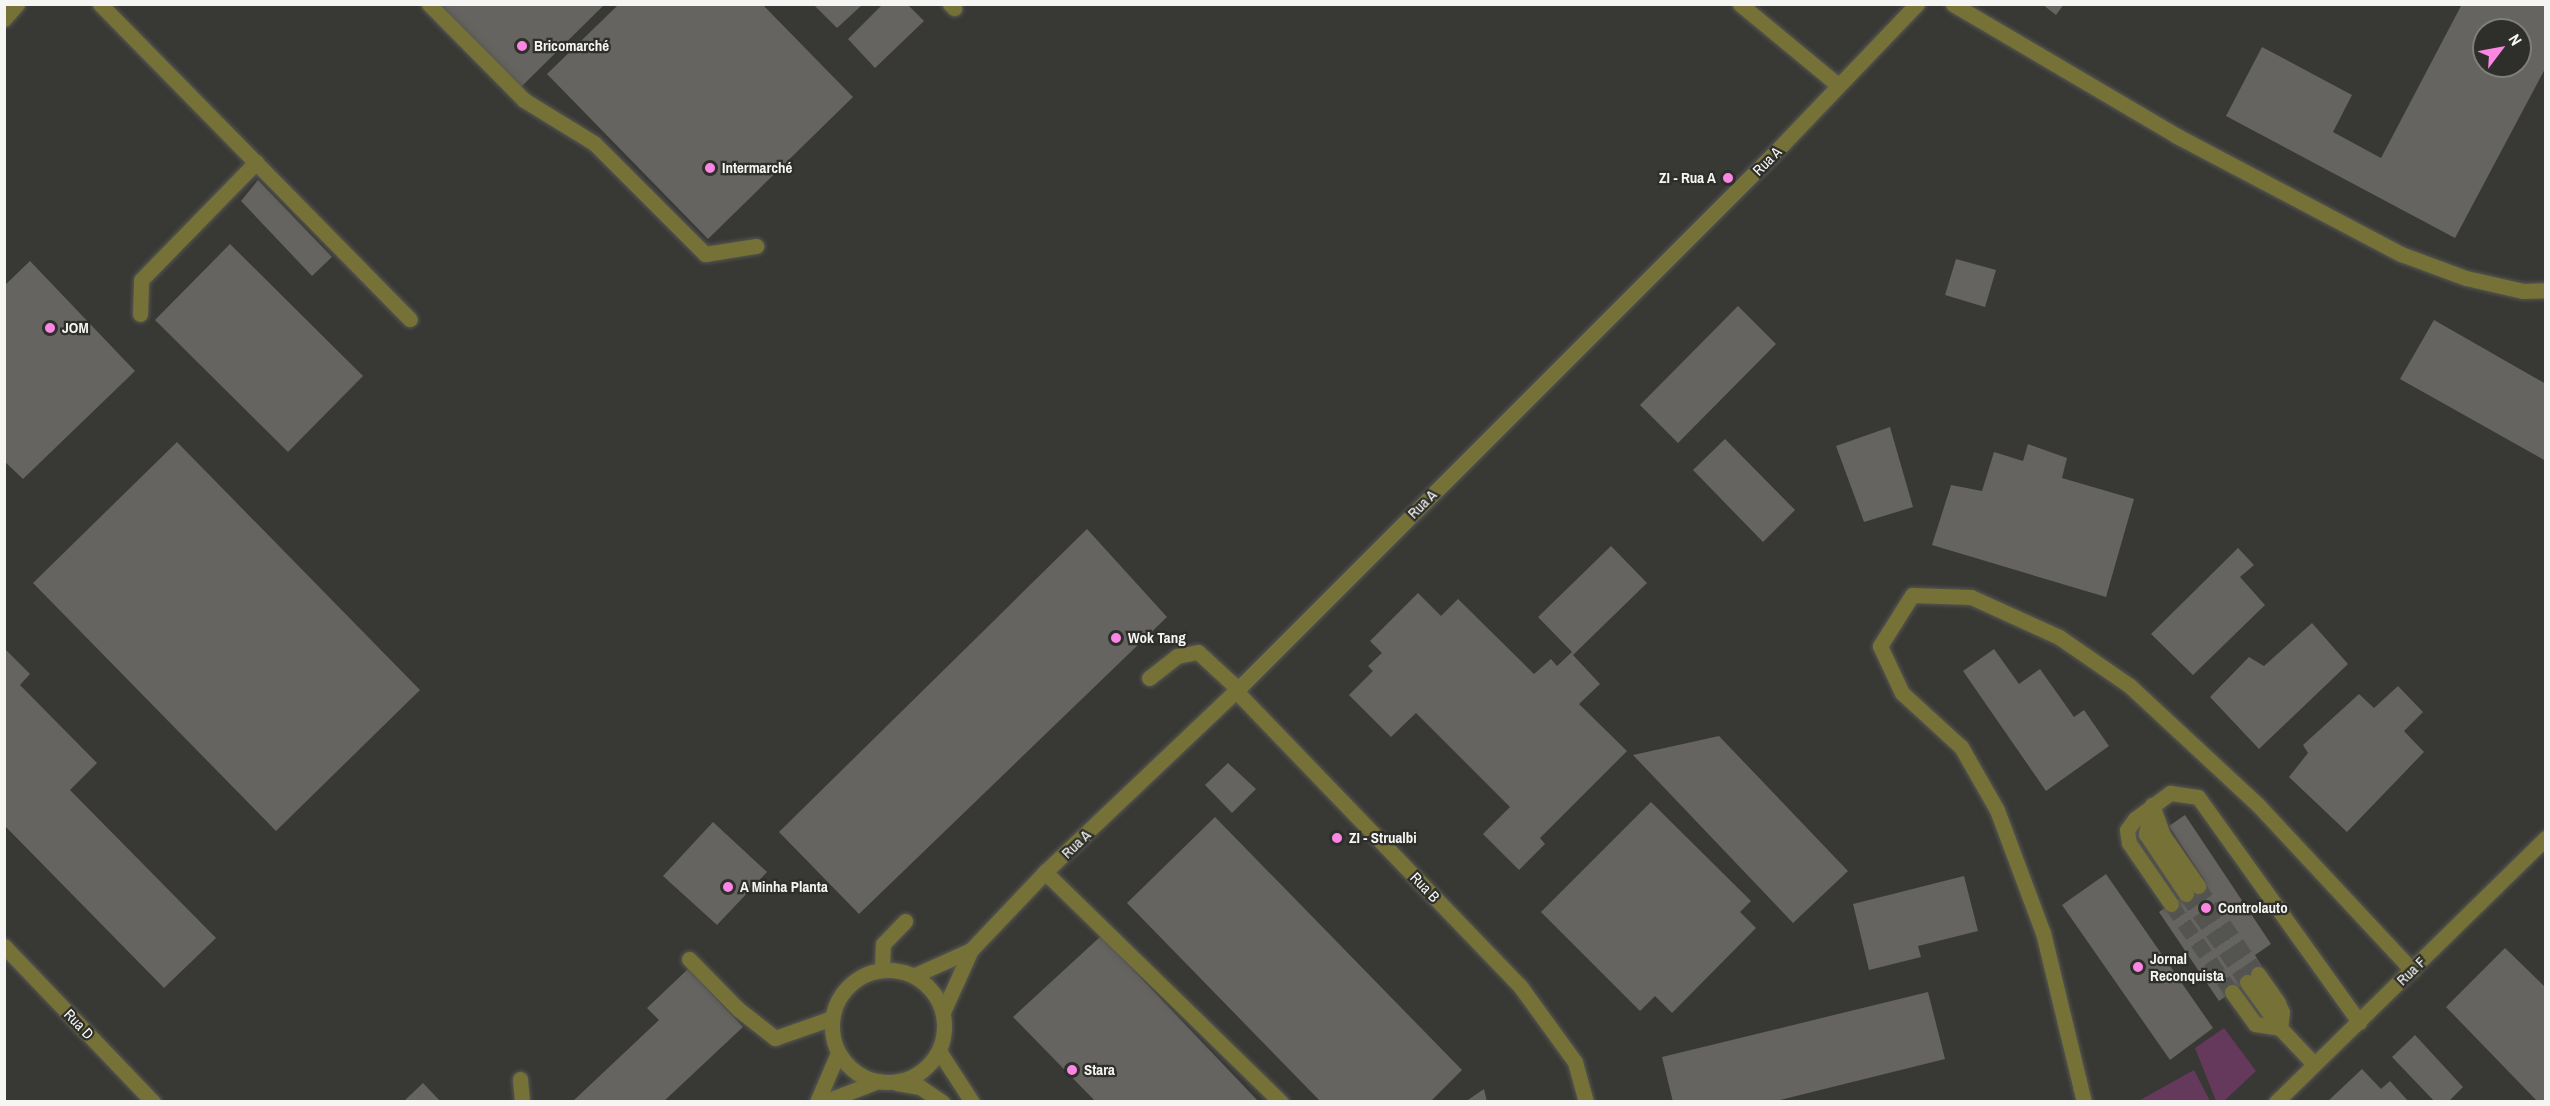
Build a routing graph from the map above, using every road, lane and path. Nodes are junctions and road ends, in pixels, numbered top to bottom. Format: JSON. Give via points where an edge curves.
{"nodes":[{"id":1,"x":17,"y":4,"type":"edge"},
{"id":2,"x":100,"y":4,"type":"edge"},
{"id":3,"x":429,"y":4,"type":"edge"},
{"id":4,"x":1740,"y":4,"type":"edge"},
{"id":5,"x":1917,"y":4,"type":"edge"},
{"id":6,"x":1953,"y":4,"type":"edge"},
{"id":7,"x":4,"y":19,"type":"edge"},
{"id":8,"x":1838,"y":85,"type":"junction"},
{"id":9,"x":256,"y":162,"type":"junction"},
{"id":10,"x":756,"y":246,"type":"dead end"},
{"id":11,"x":2546,"y":290,"type":"edge"},
{"id":12,"x":140,"y":314,"type":"dead end"},
{"id":13,"x":410,"y":319,"type":"dead end"},
{"id":14,"x":1149,"y":678,"type":"dead end"},
{"id":15,"x":1237,"y":689,"type":"junction"},
{"id":16,"x":2152,"y":805,"type":"junction"},
{"id":17,"x":2546,"y":838,"type":"edge"},
{"id":18,"x":1045,"y":872,"type":"junction"},
{"id":19,"x":2192,"y":890,"type":"tunnel mouth"},
{"id":20,"x":2171,"y":904,"type":"tunnel mouth"},
{"id":21,"x":905,"y":921,"type":"dead end"},
{"id":22,"x":4,"y":946,"type":"edge"},
{"id":23,"x":971,"y":950,"type":"junction"},
{"id":24,"x":689,"y":959,"type":"dead end"},
{"id":25,"x":882,"y":969,"type":"junction"},
{"id":26,"x":2412,"y":970,"type":"junction"},
{"id":27,"x":915,"y":975,"type":"junction"},
{"id":28,"x":2252,"y":978,"type":"tunnel mouth"},
{"id":29,"x":2232,"y":992,"type":"tunnel mouth"},
{"id":30,"x":943,"y":1012,"type":"junction"},
{"id":31,"x":832,"y":1018,"type":"junction"},
{"id":32,"x":2359,"y":1022,"type":"junction"},
{"id":33,"x":2280,"y":1028,"type":"junction"},
{"id":34,"x":939,"y":1052,"type":"junction"},
{"id":35,"x":838,"y":1053,"type":"junction"},
{"id":36,"x":2314,"y":1065,"type":"junction"},
{"id":37,"x":520,"y":1079,"type":"dead end"},
{"id":38,"x":884,"y":1082,"type":"junction"},
{"id":39,"x":153,"y":1101,"type":"edge"},
{"id":40,"x":522,"y":1101,"type":"edge"},
{"id":41,"x":817,"y":1101,"type":"edge"},
{"id":42,"x":824,"y":1101,"type":"edge"},
{"id":43,"x":942,"y":1101,"type":"edge"},
{"id":44,"x":972,"y":1101,"type":"edge"},
{"id":45,"x":1281,"y":1101,"type":"edge"},
{"id":46,"x":1586,"y":1101,"type":"edge"},
{"id":47,"x":2084,"y":1101,"type":"edge"},
{"id":48,"x":2276,"y":1101,"type":"edge"}],
"edges":[{"from":1,"to":7,"type":"street"},
{"from":2,"to":9,"type":"street"},
{"from":3,"to":10,"type":"street","via":[[524,100],[594,143],[705,254]]},
{"from":4,"to":8,"type":"street"},
{"from":5,"to":8,"type":"street","name":"Rua A"},
{"from":6,"to":11,"type":"street","via":[[2177,136],[2401,254],[2466,278],[2523,291]]},
{"from":8,"to":15,"type":"street","name":"Rua A","via":[[1784,144]]},
{"from":9,"to":12,"type":"street","via":[[141,280]]},
{"from":9,"to":13,"type":"street"},
{"from":14,"to":15,"type":"street","name":"Rua B","via":[[1177,656],[1198,652]]},
{"from":15,"to":18,"type":"street","name":"Rua A"},
{"from":15,"to":46,"type":"street","name":"Rua B","via":[[1520,986],[1575,1062]]},
{"from":16,"to":19,"type":"street","via":[[2146,834]]},
{"from":16,"to":20,"type":"street","via":[[2127,830],[2129,843]]},
{"from":16,"to":32,"type":"street","via":[[2170,793],[2198,797]]},
{"from":17,"to":26,"type":"street","name":"Rua F"},
{"from":18,"to":23,"type":"street","name":"Rua A"},
{"from":18,"to":45,"type":"street"},
{"from":21,"to":25,"type":"street","via":[[883,945]]},
{"from":22,"to":39,"type":"street","name":"Rua D"},
{"from":23,"to":27,"type":"street"},
{"from":23,"to":30,"type":"street","name":"Rua A"},
{"from":24,"to":31,"type":"street","via":[[738,1010],[775,1038]]},
{"from":25,"to":27,"type":"street"},
{"from":25,"to":31,"type":"street","via":[[864,974],[848,985],[837,1000]]},
{"from":26,"to":32,"type":"street","name":"Rua F"},
{"from":26,"to":47,"type":"street","via":[[2258,805],[2130,686],[2060,637],[1971,597],[1912,595],[1880,646],[1902,693],[1961,747],[1997,810],[2043,933]]},
{"from":27,"to":30,"type":"street","via":[[937,997]]},
{"from":28,"to":33,"type":"street"},
{"from":29,"to":33,"type":"street","via":[[2255,1024]]},
{"from":30,"to":34,"type":"street"},
{"from":31,"to":35,"type":"street","via":[[832,1036]]},
{"from":32,"to":36,"type":"street","name":"Rua F"},
{"from":33,"to":36,"type":"street"},
{"from":34,"to":38,"type":"street","via":[[919,1073]]},
{"from":34,"to":44,"type":"street"},
{"from":35,"to":38,"type":"street","via":[[855,1071]]},
{"from":35,"to":41,"type":"street"},
{"from":36,"to":48,"type":"street","name":"Rua F"},
{"from":37,"to":40,"type":"street"},
{"from":38,"to":42,"type":"street"},
{"from":38,"to":43,"type":"street","via":[[920,1087]]}]}
